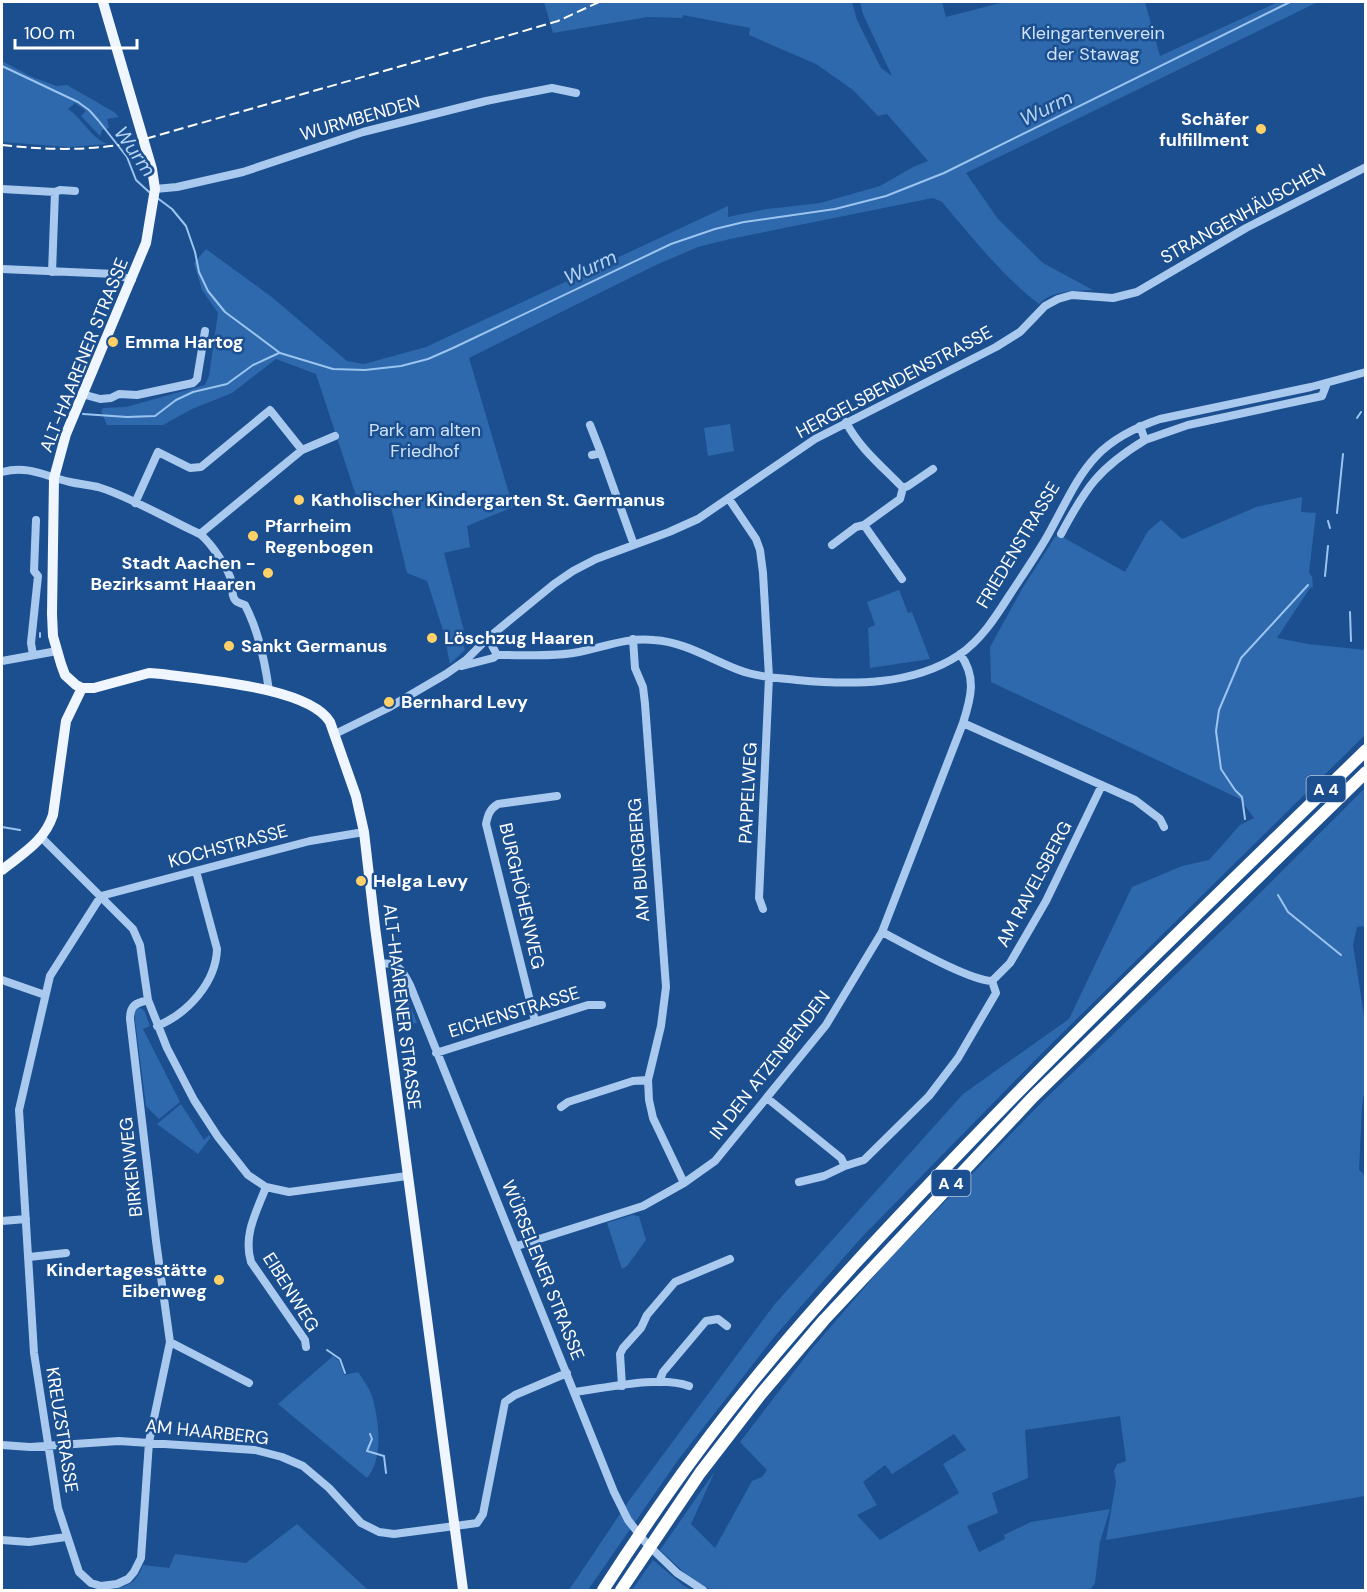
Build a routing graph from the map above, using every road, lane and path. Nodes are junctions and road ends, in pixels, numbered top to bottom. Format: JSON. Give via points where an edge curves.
{"nodes":[{"id":1,"x":103,"y":2,"type":"edge"},
{"id":2,"x":576,"y":93,"type":"dead end"},
{"id":3,"x":1365,"y":167,"type":"edge"},
{"id":4,"x":2,"y":189,"type":"edge"},
{"id":5,"x":75,"y":191,"type":"dead end"},
{"id":6,"x":55,"y":192,"type":"junction"},
{"id":7,"x":154,"y":194,"type":"junction"},
{"id":8,"x":2,"y":269,"type":"edge"},
{"id":9,"x":52,"y":272,"type":"junction"},
{"id":10,"x":132,"y":280,"type":"junction"},
{"id":11,"x":1137,"y":292,"type":"joint"},
{"id":12,"x":205,"y":331,"type":"dead end"},
{"id":13,"x":1365,"y":372,"type":"edge"},
{"id":14,"x":1327,"y":383,"type":"junction"},
{"id":15,"x":82,"y":394,"type":"junction"},
{"id":16,"x":846,"y":422,"type":"junction"},
{"id":17,"x":590,"y":426,"type":"dead end"},
{"id":18,"x":1140,"y":426,"type":"junction"},
{"id":19,"x":334,"y":435,"type":"dead end"},
{"id":20,"x":1145,"y":440,"type":"junction"},
{"id":21,"x":302,"y":450,"type":"junction"},
{"id":22,"x":933,"y":469,"type":"dead end"},
{"id":23,"x":2,"y":472,"type":"edge"},
{"id":24,"x":54,"y":478,"type":"junction"},
{"id":25,"x":903,"y":488,"type":"junction"},
{"id":26,"x":729,"y":499,"type":"junction"},
{"id":27,"x":135,"y":503,"type":"junction"},
{"id":28,"x":36,"y":520,"type":"dead end"},
{"id":29,"x":864,"y":525,"type":"junction"},
{"id":30,"x":200,"y":534,"type":"junction"},
{"id":31,"x":1061,"y":534,"type":"dead end"},
{"id":32,"x":634,"y":545,"type":"junction"},
{"id":33,"x":832,"y":545,"type":"dead end"},
{"id":34,"x":52,"y":575,"type":"junction"},
{"id":35,"x":38,"y":576,"type":"junction"},
{"id":36,"x":902,"y":579,"type":"dead end"},
{"id":37,"x":38,"y":595,"type":"junction"},
{"id":38,"x":52,"y":595,"type":"junction"},
{"id":39,"x":488,"y":638,"type":"junction"},
{"id":40,"x":633,"y":639,"type":"junction"},
{"id":41,"x":57,"y":651,"type":"junction"},
{"id":42,"x":497,"y":654,"type":"junction"},
{"id":43,"x":960,"y":654,"type":"junction"},
{"id":44,"x":33,"y":655,"type":"junction"},
{"id":45,"x":2,"y":661,"type":"edge"},
{"id":46,"x":453,"y":669,"type":"junction"},
{"id":47,"x":770,"y":677,"type":"junction"},
{"id":48,"x":81,"y":688,"type":"junction"},
{"id":49,"x":269,"y":691,"type":"junction"},
{"id":50,"x":963,"y":723,"type":"junction"},
{"id":51,"x":335,"y":734,"type":"junction"},
{"id":52,"x":1365,"y":750,"type":"edge"},
{"id":53,"x":1365,"y":772,"type":"edge"},
{"id":54,"x":1102,"y":785,"type":"junction"},
{"id":55,"x":557,"y":796,"type":"dead end"},
{"id":56,"x":1164,"y":827,"type":"dead end"},
{"id":57,"x":364,"y":832,"type":"junction"},
{"id":58,"x":42,"y":838,"type":"junction"},
{"id":59,"x":2,"y":870,"type":"edge"},
{"id":60,"x":196,"y":872,"type":"junction"},
{"id":61,"x":101,"y":896,"type":"junction"},
{"id":62,"x":763,"y":909,"type":"dead end"},
{"id":63,"x":882,"y":932,"type":"junction"},
{"id":64,"x":380,"y":964,"type":"junction"},
{"id":65,"x":2,"y":980,"type":"edge"},
{"id":66,"x":992,"y":981,"type":"junction"},
{"id":67,"x":45,"y":995,"type":"junction"},
{"id":68,"x":148,"y":1000,"type":"junction"},
{"id":69,"x":602,"y":1005,"type":"dead end"},
{"id":70,"x":535,"y":1021,"type":"junction"},
{"id":71,"x":157,"y":1026,"type":"junction"},
{"id":72,"x":436,"y":1053,"type":"junction"},
{"id":73,"x":648,"y":1080,"type":"junction"},
{"id":74,"x":767,"y":1098,"type":"junction"},
{"id":75,"x":561,"y":1107,"type":"dead end"},
{"id":76,"x":845,"y":1166,"type":"junction"},
{"id":77,"x":407,"y":1176,"type":"junction"},
{"id":78,"x":799,"y":1182,"type":"dead end"},
{"id":79,"x":684,"y":1183,"type":"junction"},
{"id":80,"x":266,"y":1187,"type":"junction"},
{"id":81,"x":26,"y":1219,"type":"junction"},
{"id":82,"x":2,"y":1221,"type":"edge"},
{"id":83,"x":516,"y":1246,"type":"junction"},
{"id":84,"x":66,"y":1253,"type":"dead end"},
{"id":85,"x":28,"y":1257,"type":"junction"},
{"id":86,"x":730,"y":1259,"type":"dead end"},
{"id":87,"x":727,"y":1326,"type":"dead end"},
{"id":88,"x":170,"y":1342,"type":"junction"},
{"id":89,"x":306,"y":1347,"type":"dead end"},
{"id":90,"x":567,"y":1373,"type":"junction"},
{"id":91,"x":659,"y":1382,"type":"junction"},
{"id":92,"x":249,"y":1383,"type":"dead end"},
{"id":93,"x":622,"y":1386,"type":"junction"},
{"id":94,"x":689,"y":1386,"type":"dead end"},
{"id":95,"x":574,"y":1392,"type":"junction"},
{"id":96,"x":148,"y":1442,"type":"junction"},
{"id":97,"x":2,"y":1445,"type":"edge"},
{"id":98,"x":47,"y":1445,"type":"junction"},
{"id":99,"x":454,"y":1526,"type":"junction"},
{"id":100,"x":66,"y":1537,"type":"junction"},
{"id":101,"x":2,"y":1540,"type":"edge"},
{"id":102,"x":101,"y":1588,"type":"edge"},
{"id":103,"x":463,"y":1590,"type":"edge"},
{"id":104,"x":603,"y":1590,"type":"edge"},
{"id":105,"x":621,"y":1590,"type":"edge"},
{"id":106,"x":703,"y":1590,"type":"edge"}],
"edges":[{"from":1,"to":7,"type":"main road","via":[[152,170]]},
{"from":2,"to":7,"type":"street","name":"WURMBENDEN","via":[[552,87],[478,103],[363,132],[222,177]]},
{"from":3,"to":11,"type":"street","name":"STRANGENHÄUSCHEN","via":[[1246,228]]},
{"from":4,"to":6,"type":"street"},
{"from":5,"to":6,"type":"street"},
{"from":6,"to":9,"type":"street"},
{"from":7,"to":10,"type":"main road","name":"ALT-HAARENER STRASSE","via":[[146,243]]},
{"from":8,"to":9,"type":"street"},
{"from":9,"to":10,"type":"street","via":[[115,274]]},
{"from":10,"to":15,"type":"main road","name":"ALT-HAARENER STRASSE"},
{"from":11,"to":16,"type":"street","name":"HERGELSBENDENSTRASSE","via":[[1113,298],[1072,295],[1058,299],[996,347]]},
{"from":12,"to":15,"type":"street","via":[[198,379],[193,383],[111,398]]},
{"from":13,"to":14,"type":"street","name":"FRIEDENSTRASSE"},
{"from":14,"to":18,"type":"street","name":"FRIEDENSTRASSE"},
{"from":14,"to":20,"type":"street","name":"FRIEDENSTRASSE","via":[[1322,396],[1188,425]]},
{"from":15,"to":24,"type":"main road","name":"ALT-HAARENER STRASSE"},
{"from":16,"to":25,"type":"street","via":[[863,447]]},
{"from":16,"to":26,"type":"street","name":"HERGELSBENDENSTRASSE"},
{"from":17,"to":32,"type":"street","via":[[596,454]]},
{"from":18,"to":20,"type":"street"},
{"from":18,"to":43,"type":"street","name":"FRIEDENSTRASSE","via":[[1119,437],[1085,467],[1040,549],[995,618]]},
{"from":19,"to":21,"type":"street"},
{"from":20,"to":31,"type":"street","name":"FRIEDENSTRASSE","via":[[1118,456],[1099,474]]},
{"from":21,"to":27,"type":"street","via":[[270,410],[201,467],[190,468],[158,452]]},
{"from":21,"to":30,"type":"street"},
{"from":22,"to":25,"type":"street"},
{"from":23,"to":24,"type":"street","via":[[34,471]]},
{"from":24,"to":27,"type":"street","via":[[97,487]]},
{"from":24,"to":34,"type":"main road","name":"ALT-HAARENER STRASSE"},
{"from":25,"to":29,"type":"street","via":[[900,499]]},
{"from":26,"to":32,"type":"street","name":"HERGELSBENDENSTRASSE","via":[[698,519]]},
{"from":26,"to":47,"type":"street","name":"PAPPELWEG","via":[[760,550]]},
{"from":27,"to":30,"type":"street"},
{"from":28,"to":35,"type":"street","via":[[34,571]]},
{"from":29,"to":33,"type":"street"},
{"from":29,"to":36,"type":"street"},
{"from":30,"to":49,"type":"street","via":[[233,584],[234,598],[245,605],[256,626]]},
{"from":32,"to":39,"type":"street","name":"HERGELSBENDENSTRASSE","via":[[573,571]]},
{"from":34,"to":35,"type":"street"},
{"from":34,"to":38,"type":"main road","name":"ALT-HAARENER STRASSE"},
{"from":35,"to":37,"type":"street"},
{"from":37,"to":38,"type":"street"},
{"from":37,"to":44,"type":"street","via":[[34,602]]},
{"from":38,"to":41,"type":"main road","name":"ALT-HAARENER STRASSE"},
{"from":39,"to":42,"type":"street"},
{"from":39,"to":46,"type":"street","name":"FRIEDENSTRASSE"},
{"from":40,"to":42,"type":"street","name":"FRIEDENSTRASSE","via":[[559,655]]},
{"from":40,"to":47,"type":"street","name":"FRIEDENSTRASSE","via":[[676,642],[741,671]]},
{"from":40,"to":73,"type":"street","name":"AM BURGBERG","via":[[635,668],[644,696],[666,987]]},
{"from":41,"to":44,"type":"street"},
{"from":41,"to":48,"type":"main road","name":"ALT-HAARENER STRASSE","via":[[64,675]]},
{"from":42,"to":46,"type":"street","name":"FRIEDENSTRASSE"},
{"from":43,"to":47,"type":"street","name":"FRIEDENSTRASSE","via":[[940,665],[872,682],[844,684]]},
{"from":43,"to":50,"type":"street","name":"IN DEN ATZENBENDEN","via":[[972,677],[972,694]]},
{"from":44,"to":45,"type":"street"},
{"from":46,"to":51,"type":"street","name":"FRIEDENSTRASSE"},
{"from":47,"to":62,"type":"street","name":"PAPPELWEG","via":[[759,898]]},
{"from":48,"to":49,"type":"main road","name":"ALT-HAARENER STRASSE","via":[[149,673]]},
{"from":48,"to":58,"type":"main road","via":[[66,721],[53,815]]},
{"from":49,"to":51,"type":"main road","name":"ALT-HAARENER STRASSE","via":[[317,707],[328,718]]},
{"from":50,"to":54,"type":"street"},
{"from":50,"to":63,"type":"street","name":"IN DEN ATZENBENDEN"},
{"from":51,"to":57,"type":"main road","name":"ALT-HAARENER STRASSE"},
{"from":52,"to":104,"type":"highway","number":"A 4","via":[[1023,1087],[811,1313],[749,1386],[652,1516]]},
{"from":53,"to":105,"type":"highway","number":"A 4","via":[[1033,1097],[839,1302],[700,1473]]},
{"from":54,"to":56,"type":"street","via":[[1135,800],[1160,819]]},
{"from":54,"to":66,"type":"street","name":"AM RAVELSBERG","via":[[1046,901],[1010,963]]},
{"from":55,"to":70,"type":"street","name":"BURGHÖHENWEG","via":[[498,804],[488,814],[486,824]]},
{"from":57,"to":60,"type":"street","name":"KOCHSTRASSE"},
{"from":57,"to":64,"type":"main road","name":"ALT-HAARENER STRASSE"},
{"from":58,"to":59,"type":"main road"},
{"from":58,"to":61,"type":"street"},
{"from":60,"to":61,"type":"street","name":"KOCHSTRASSE"},
{"from":60,"to":71,"type":"street","via":[[217,949],[214,966],[188,1007]]},
{"from":61,"to":67,"type":"street","name":"KREUZSTRASSE","via":[[50,976]]},
{"from":61,"to":68,"type":"street","via":[[138,937]]},
{"from":63,"to":66,"type":"street","via":[[966,974]]},
{"from":63,"to":74,"type":"street","name":"IN DEN ATZENBENDEN","via":[[826,1025]]},
{"from":64,"to":72,"type":"street","name":"WÜRSELENER STRASSE","via":[[394,964],[402,970]]},
{"from":64,"to":77,"type":"main road","name":"ALT-HAARENER STRASSE"},
{"from":65,"to":67,"type":"street"},
{"from":66,"to":76,"type":"street","via":[[996,993],[983,1018],[929,1096],[864,1160]]},
{"from":67,"to":81,"type":"street","name":"KREUZSTRASSE","via":[[19,1110]]},
{"from":68,"to":71,"type":"street"},
{"from":68,"to":88,"type":"street","name":"BIRKENWEG","via":[[135,1003],[130,1019]]},
{"from":69,"to":70,"type":"street","name":"EICHENSTRASSE","via":[[588,1005]]},
{"from":70,"to":72,"type":"street","name":"EICHENSTRASSE"},
{"from":71,"to":80,"type":"street","via":[[180,1076],[218,1137],[248,1175]]},
{"from":72,"to":83,"type":"street","name":"WÜRSELENER STRASSE"},
{"from":73,"to":75,"type":"street","via":[[633,1081]]},
{"from":73,"to":79,"type":"street","name":"AM BURGBERG","via":[[653,1118]]},
{"from":74,"to":76,"type":"street","via":[[841,1158]]},
{"from":74,"to":79,"type":"street","name":"IN DEN ATZENBENDEN","via":[[715,1161]]},
{"from":76,"to":78,"type":"street"},
{"from":77,"to":80,"type":"street","via":[[301,1192]]},
{"from":77,"to":99,"type":"main road","name":"ALT-HAARENER STRASSE"},
{"from":79,"to":83,"type":"street","name":"IN DEN ATZENBENDEN","via":[[643,1206]]},
{"from":80,"to":89,"type":"street","name":"EIBENWEG","via":[[248,1234],[247,1249],[251,1262]]},
{"from":81,"to":82,"type":"street"},
{"from":81,"to":85,"type":"street","name":"KREUZSTRASSE"},
{"from":83,"to":90,"type":"street","name":"WÜRSELENER STRASSE"},
{"from":84,"to":85,"type":"street"},
{"from":85,"to":98,"type":"street","name":"KREUZSTRASSE","via":[[33,1353]]},
{"from":86,"to":93,"type":"street","via":[[675,1282],[623,1348]]},
{"from":87,"to":91,"type":"street","via":[[718,1319],[706,1321]]},
{"from":88,"to":92,"type":"street"},
{"from":88,"to":96,"type":"street","name":"BIRKENWEG"},
{"from":90,"to":95,"type":"street","name":"WÜRSELENER STRASSE"},
{"from":90,"to":99,"type":"street","name":"AM HAARBERG","via":[[505,1402],[483,1514],[477,1523]]},
{"from":91,"to":93,"type":"street"},
{"from":91,"to":94,"type":"street"},
{"from":93,"to":95,"type":"street"},
{"from":95,"to":106,"type":"street","name":"WÜRSELENER STRASSE","via":[[628,1520],[665,1562]]},
{"from":96,"to":98,"type":"street","name":"AM HAARBERG"},
{"from":96,"to":99,"type":"street","name":"AM HAARBERG","via":[[255,1450],[282,1457],[312,1472],[355,1517],[379,1532],[394,1534]]},
{"from":96,"to":102,"type":"street","name":"BIRKENWEG","via":[[141,1558],[128,1579]]},
{"from":97,"to":98,"type":"street","name":"AM HAARBERG"},
{"from":98,"to":100,"type":"street","name":"KREUZSTRASSE"},
{"from":99,"to":103,"type":"main road","name":"ALT-HAARENER STRASSE"},
{"from":100,"to":101,"type":"street","via":[[28,1542]]},
{"from":100,"to":102,"type":"street","name":"KREUZSTRASSE","via":[[79,1572]]}]}
